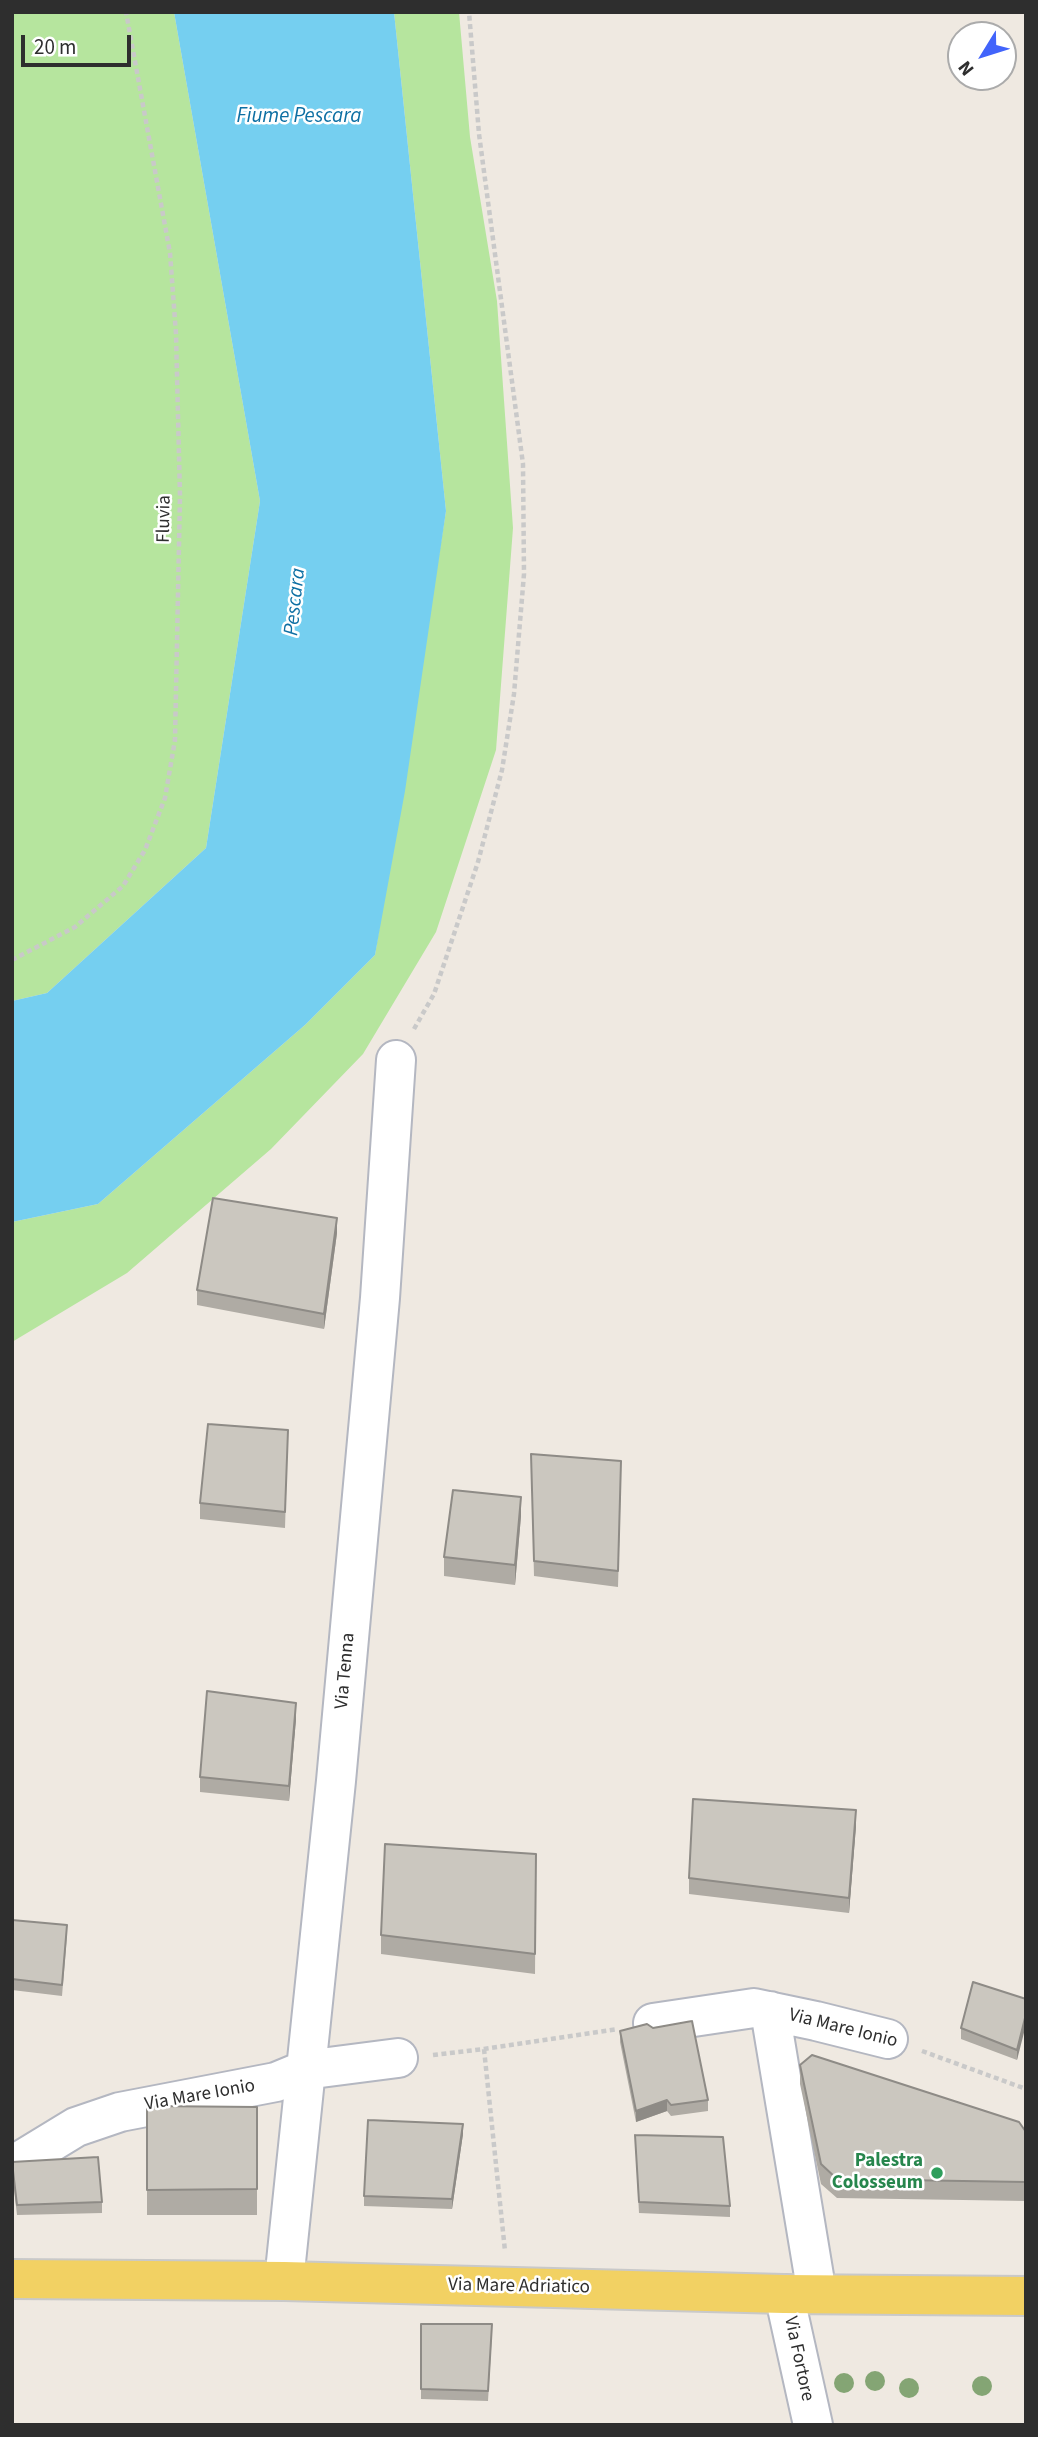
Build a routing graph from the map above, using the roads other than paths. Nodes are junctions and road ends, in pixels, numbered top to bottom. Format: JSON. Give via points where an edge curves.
{"nodes":[{"id":1,"x":396,"y":1060,"type":"road end"},
{"id":2,"x":770,"y":2011,"type":"junction"},
{"id":3,"x":653,"y":2023,"type":"road end"},
{"id":4,"x":888,"y":2039,"type":"road end"},
{"id":5,"x":398,"y":2058,"type":"road end"},
{"id":6,"x":305,"y":2070,"type":"junction"},
{"id":7,"x":12,"y":2166,"type":"edge"},
{"id":8,"x":12,"y":2279,"type":"edge"},
{"id":9,"x":284,"y":2281,"type":"junction"},
{"id":10,"x":800,"y":2294,"type":"junction"},
{"id":11,"x":1026,"y":2296,"type":"edge"},
{"id":12,"x":813,"y":2425,"type":"edge"}],
"edges":[{"from":1,"to":6,"type":"street","name":"Via Tenna","via":[[380,1298]]},
{"from":2,"to":3,"type":"street","name":"Via Mare Ionio","via":[[754,2008]]},
{"from":2,"to":4,"type":"street","name":"Via Mare Ionio"},
{"from":2,"to":10,"type":"street","name":"Via Fortore"},
{"from":5,"to":6,"type":"street","name":"Via Mare Ionio"},
{"from":6,"to":7,"type":"street","name":"Via Mare Ionio","via":[[276,2082],[120,2112],[76,2127]]},
{"from":6,"to":9,"type":"street","name":"Via Tenna"},
{"from":8,"to":9,"type":"main road","name":"Via Mare Adriatico"},
{"from":9,"to":10,"type":"main road","name":"Via Mare Adriatico"},
{"from":10,"to":11,"type":"main road","name":"Via Mare Adriatico"},
{"from":10,"to":12,"type":"street","name":"Via Fortore"}]}
